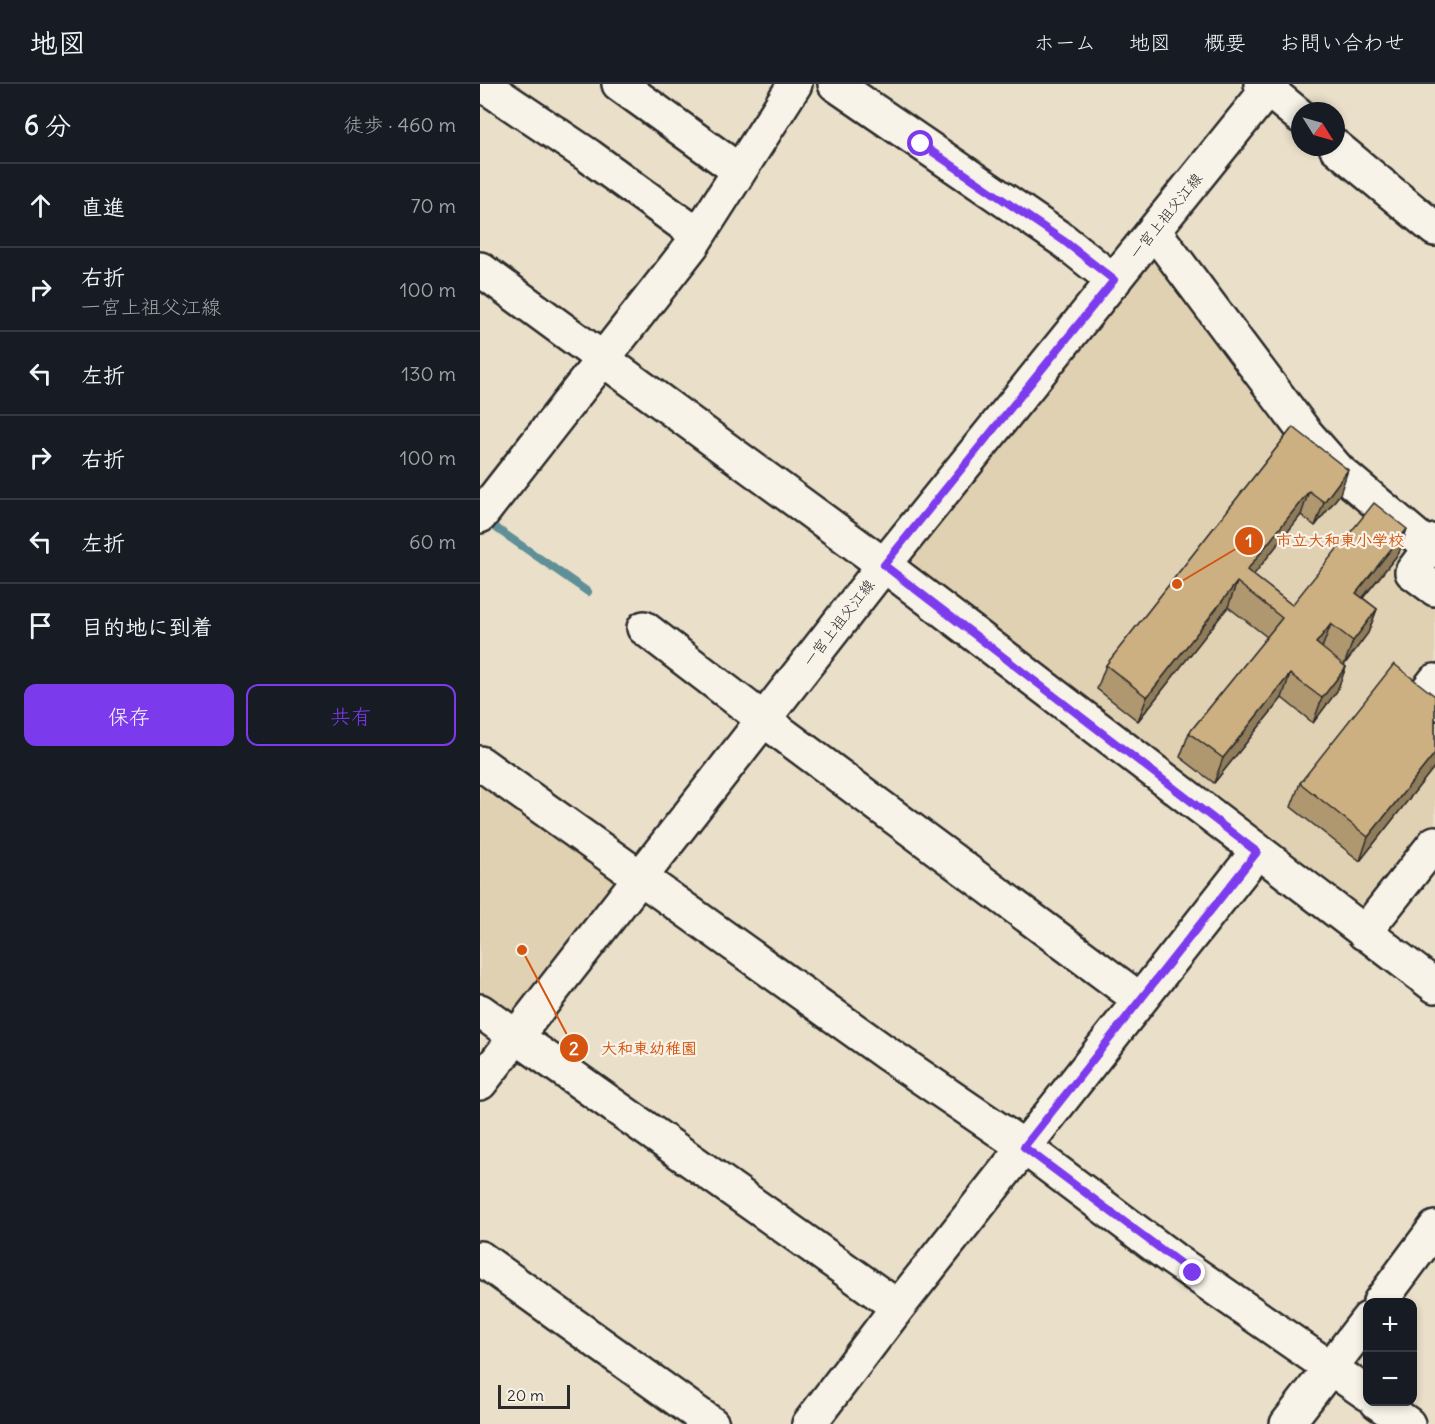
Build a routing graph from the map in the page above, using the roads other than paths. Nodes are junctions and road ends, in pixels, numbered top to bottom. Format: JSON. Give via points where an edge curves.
{"nodes":[{"id":1,"x":482,"y":84,"type":"edge"},
{"id":2,"x":619,"y":84,"type":"edge"},
{"id":3,"x":795,"y":84,"type":"edge"},
{"id":4,"x":834,"y":84,"type":"edge"},
{"id":5,"x":1267,"y":86,"type":"edge"},
{"id":6,"x":1291,"y":108,"type":"edge"},
{"id":7,"x":1345,"y":154,"type":"edge"},
{"id":8,"x":738,"y":170,"type":"junction"},
{"id":9,"x":1435,"y":229,"type":"edge"},
{"id":10,"x":1154,"y":231,"type":"junction"},
{"id":11,"x":698,"y":235,"type":"junction"},
{"id":12,"x":480,"y":269,"type":"edge"},
{"id":13,"x":1114,"y":280,"type":"junction"},
{"id":14,"x":603,"y":358,"type":"junction"},
{"id":15,"x":480,"y":516,"type":"edge"},
{"id":16,"x":1432,"y":544,"type":"edge"},
{"id":17,"x":884,"y":565,"type":"junction"},
{"id":18,"x":1435,"y":590,"type":"edge"},
{"id":19,"x":644,"y":628,"type":"dead end"},
{"id":20,"x":1435,"y":681,"type":"edge"},
{"id":21,"x":1435,"y":703,"type":"edge"},
{"id":22,"x":764,"y":720,"type":"junction"},
{"id":23,"x":480,"y":763,"type":"edge"},
{"id":24,"x":1435,"y":843,"type":"edge"},
{"id":25,"x":1257,"y":852,"type":"junction"},
{"id":26,"x":641,"y":878,"type":"junction"},
{"id":27,"x":1364,"y":933,"type":"junction"},
{"id":28,"x":1435,"y":986,"type":"edge"},
{"id":29,"x":1139,"y":999,"type":"junction"},
{"id":30,"x":480,"y":1011,"type":"edge"},
{"id":31,"x":516,"y":1037,"type":"junction"},
{"id":32,"x":480,"y":1083,"type":"edge"},
{"id":33,"x":1024,"y":1147,"type":"junction"},
{"id":34,"x":1435,"y":1228,"type":"edge"},
{"id":35,"x":480,"y":1258,"type":"edge"},
{"id":36,"x":1383,"y":1298,"type":"edge"},
{"id":37,"x":898,"y":1306,"type":"junction"},
{"id":38,"x":1363,"y":1326,"type":"edge"},
{"id":39,"x":1331,"y":1368,"type":"junction"},
{"id":40,"x":1363,"y":1390,"type":"edge"},
{"id":41,"x":1384,"y":1406,"type":"edge"},
{"id":42,"x":712,"y":1424,"type":"edge"},
{"id":43,"x":809,"y":1424,"type":"edge"},
{"id":44,"x":1287,"y":1424,"type":"edge"},
{"id":45,"x":1408,"y":1424,"type":"edge"}],
"edges":[{"from":1,"to":11,"type":"street"},
{"from":2,"to":8,"type":"street"},
{"from":3,"to":8,"type":"street"},
{"from":4,"to":13,"type":"street","via":[[1064,241]]},
{"from":5,"to":6,"type":"street"},
{"from":5,"to":10,"type":"street","name":"一宮上祖父江線"},
{"from":7,"to":9,"type":"street"},
{"from":8,"to":11,"type":"street"},
{"from":10,"to":13,"type":"street","name":"一宮上祖父江線"},
{"from":10,"to":16,"type":"street","via":[[1332,463],[1381,508]]},
{"from":11,"to":14,"type":"street"},
{"from":12,"to":14,"type":"street"},
{"from":13,"to":17,"type":"street","name":"一宮上祖父江線"},
{"from":14,"to":15,"type":"street"},
{"from":14,"to":17,"type":"street"},
{"from":16,"to":18,"type":"street","via":[[1412,572]]},
{"from":17,"to":22,"type":"street","name":"一宮上祖父江線"},
{"from":17,"to":25,"type":"street"},
{"from":19,"to":22,"type":"street"},
{"from":20,"to":21,"type":"street","via":[[1424,695]]},
{"from":22,"to":26,"type":"street","name":"一宮上祖父江線"},
{"from":22,"to":29,"type":"street"},
{"from":23,"to":26,"type":"street"},
{"from":24,"to":27,"type":"street"},
{"from":25,"to":27,"type":"street"},
{"from":25,"to":29,"type":"street"},
{"from":26,"to":31,"type":"street","name":"一宮上祖父江線"},
{"from":26,"to":33,"type":"street"},
{"from":27,"to":28,"type":"street"},
{"from":29,"to":33,"type":"street"},
{"from":30,"to":31,"type":"street"},
{"from":31,"to":32,"type":"street","name":"一宮上祖父江線"},
{"from":31,"to":37,"type":"street"},
{"from":33,"to":37,"type":"street"},
{"from":33,"to":39,"type":"street","via":[[1173,1259]]},
{"from":34,"to":36,"type":"street"},
{"from":35,"to":42,"type":"street"},
{"from":37,"to":43,"type":"street"},
{"from":38,"to":39,"type":"street"},
{"from":39,"to":40,"type":"street"},
{"from":39,"to":44,"type":"street"},
{"from":41,"to":45,"type":"street"}]}
